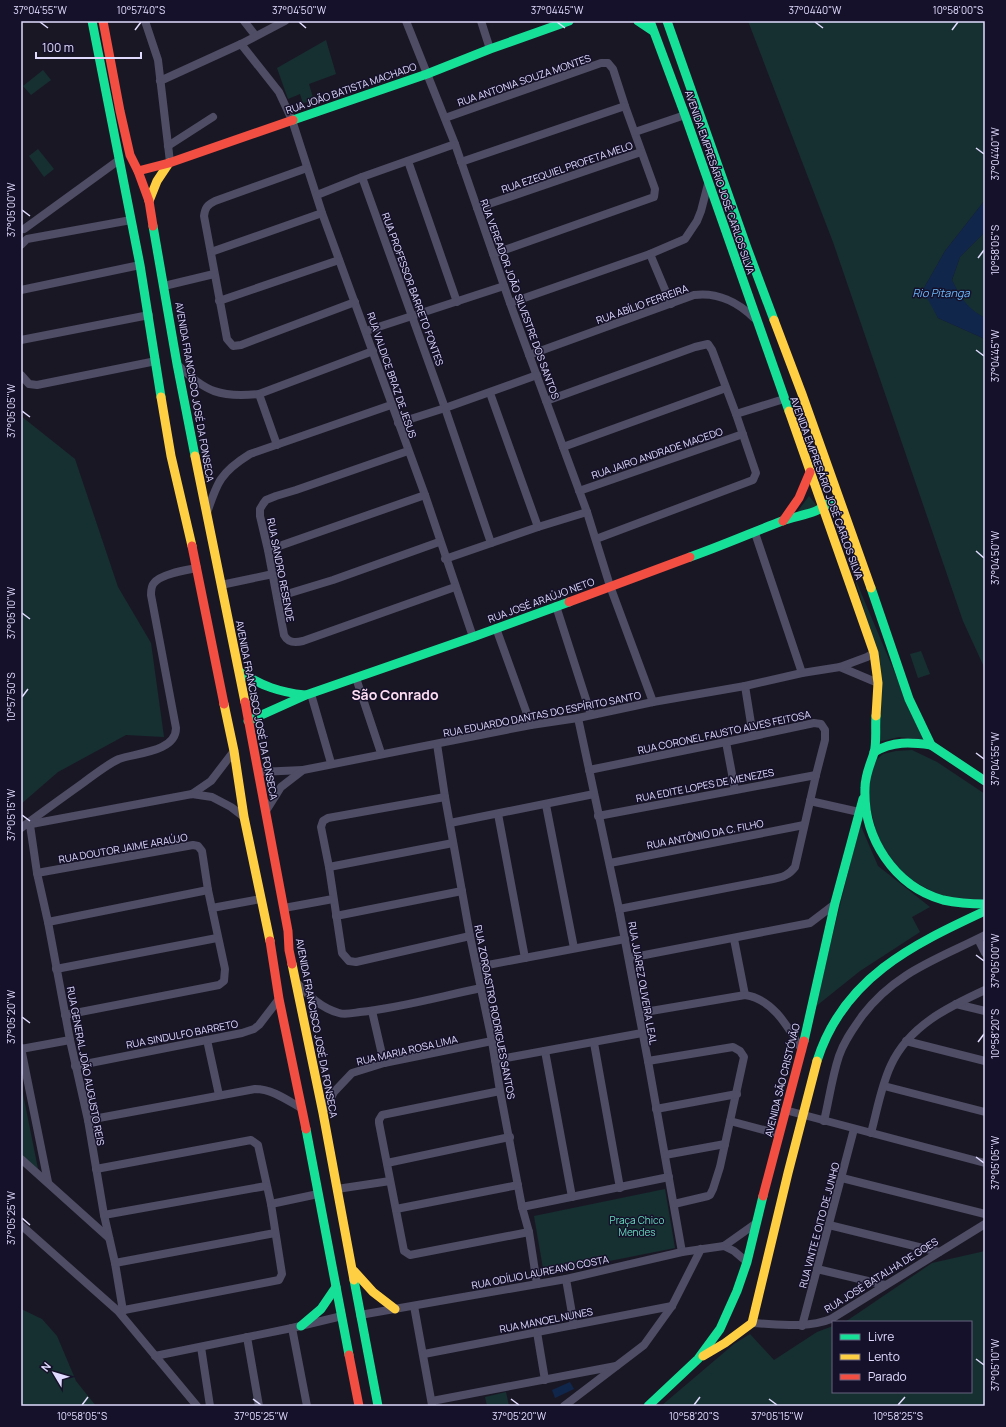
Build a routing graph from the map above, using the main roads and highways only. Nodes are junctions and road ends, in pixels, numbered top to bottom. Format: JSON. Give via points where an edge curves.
{"nodes":[{"id":1,"x":92,"y":21,"type":"edge"},
{"id":2,"x":104,"y":21,"type":"edge"},
{"id":3,"x":569,"y":21,"type":"edge"},
{"id":4,"x":638,"y":21,"type":"edge"},
{"id":5,"x":650,"y":21,"type":"edge"},
{"id":6,"x":667,"y":21,"type":"edge"},
{"id":7,"x":551,"y":24,"type":"edge"},
{"id":8,"x":653,"y":31,"type":"junction"},
{"id":9,"x":170,"y":163,"type":"junction"},
{"id":10,"x":138,"y":171,"type":"junction"},
{"id":11,"x":149,"y":201,"type":"junction"},
{"id":12,"x":810,"y":472,"type":"junction"},
{"id":13,"x":836,"y":491,"type":"junction"},
{"id":14,"x":824,"y":508,"type":"junction"},
{"id":15,"x":207,"y":518,"type":"junction"},
{"id":16,"x":783,"y":521,"type":"junction"},
{"id":17,"x":187,"y":528,"type":"junction"},
{"id":18,"x":240,"y":672,"type":"junction"},
{"id":19,"x":308,"y":695,"type":"junction"},
{"id":20,"x":248,"y":721,"type":"junction"},
{"id":21,"x":931,"y":745,"type":"junction"},
{"id":22,"x":874,"y":752,"type":"junction"},
{"id":23,"x":985,"y":781,"type":"edge"},
{"id":24,"x":864,"y":796,"type":"junction"},
{"id":25,"x":985,"y":904,"type":"edge"},
{"id":26,"x":985,"y":910,"type":"edge"},
{"id":27,"x":279,"y":934,"type":"junction"},
{"id":28,"x":271,"y":947,"type":"junction"},
{"id":29,"x":289,"y":950,"type":"junction"},
{"id":30,"x":326,"y":1232,"type":"junction"},
{"id":31,"x":339,"y":1243,"type":"junction"},
{"id":32,"x":351,"y":1267,"type":"junction"},
{"id":33,"x":336,"y":1287,"type":"junction"},
{"id":34,"x":395,"y":1309,"type":"road end"},
{"id":35,"x":301,"y":1326,"type":"road end"},
{"id":36,"x":720,"y":1329,"type":"junction"},
{"id":37,"x":738,"y":1334,"type":"junction"},
{"id":38,"x":698,"y":1359,"type":"junction"},
{"id":39,"x":359,"y":1406,"type":"edge"},
{"id":40,"x":378,"y":1406,"type":"edge"},
{"id":41,"x":648,"y":1406,"type":"edge"}],
"edges":[{"from":1,"to":17,"type":"main road","name":"AVENIDA FRANCISCO JOSÉ DA FONSECA","via":[[140,265],[171,456]]},
{"from":2,"to":10,"type":"main road","name":"AVENIDA FRANCISCO JOSÉ DA FONSECA","via":[[120,112],[130,155]]},
{"from":3,"to":7,"type":"main road","name":"RUA JOÃO BATISTA MACHADO"},
{"from":4,"to":8,"type":"main road"},
{"from":5,"to":8,"type":"main road","name":"AVENIDA EMPRESÁRIO JOSÉ CARLOS SILVA"},
{"from":6,"to":13,"type":"main road","name":"AVENIDA EMPRESÁRIO JOSÉ CARLOS SILVA"},
{"from":7,"to":9,"type":"main road","name":"RUA JOÃO BATISTA MACHADO","via":[[427,74]]},
{"from":8,"to":12,"type":"main road","name":"AVENIDA EMPRESÁRIO JOSÉ CARLOS SILVA"},
{"from":9,"to":10,"type":"main road","name":"RUA JOÃO BATISTA MACHADO"},
{"from":9,"to":11,"type":"main road","via":[[157,181]]},
{"from":10,"to":11,"type":"main road","name":"AVENIDA FRANCISCO JOSÉ DA FONSECA"},
{"from":11,"to":15,"type":"main road","name":"AVENIDA FRANCISCO JOSÉ DA FONSECA"},
{"from":12,"to":14,"type":"main road","name":"AVENIDA EMPRESÁRIO JOSÉ CARLOS SILVA"},
{"from":12,"to":16,"type":"main road","name":"RUA JOSÉ ARAÚJO NETO","via":[[800,499]]},
{"from":13,"to":14,"type":"main road","via":[[836,495]]},
{"from":13,"to":21,"type":"main road","name":"AVENIDA EMPRESÁRIO JOSÉ CARLOS SILVA","via":[[909,699]]},
{"from":14,"to":16,"type":"main road","name":"RUA JOSÉ ARAÚJO NETO"},
{"from":14,"to":22,"type":"main road","name":"AVENIDA EMPRESÁRIO JOSÉ CARLOS SILVA","via":[[874,653],[878,683]]},
{"from":15,"to":17,"type":"main road"},
{"from":15,"to":18,"type":"main road","name":"AVENIDA FRANCISCO JOSÉ DA FONSECA"},
{"from":16,"to":19,"type":"main road","name":"RUA JOSÉ ARAÚJO NETO","via":[[473,637]]},
{"from":17,"to":27,"type":"main road","name":"AVENIDA FRANCISCO JOSÉ DA FONSECA","via":[[234,751],[244,817],[261,899]]},
{"from":18,"to":19,"type":"main road","via":[[274,690]]},
{"from":18,"to":20,"type":"main road","name":"AVENIDA FRANCISCO JOSÉ DA FONSECA"},
{"from":19,"to":20,"type":"main road","name":"RUA JOSÉ ARAÚJO NETO"},
{"from":20,"to":27,"type":"main road","name":"AVENIDA FRANCISCO JOSÉ DA FONSECA","via":[[284,908]]},
{"from":21,"to":22,"type":"main road","via":[[911,742],[890,744]]},
{"from":21,"to":23,"type":"main road"},
{"from":22,"to":24,"type":"main road","name":"AVENIDA EMPRESÁRIO JOSÉ CARLOS SILVA","via":[[867,770]]},
{"from":24,"to":25,"type":"main road","name":"AVENIDA EMPRESÁRIO JOSÉ CARLOS SILVA","via":[[874,842],[898,875],[932,897],[951,903]]},
{"from":24,"to":36,"type":"main road","name":"AVENIDA SÃO CRISTÓVÃO","via":[[747,1262]]},
{"from":26,"to":37,"type":"main road","via":[[898,957],[868,979],[838,1015],[823,1043],[752,1323]]},
{"from":27,"to":28,"type":"main road","name":"AVENIDA FRANCISCO JOSÉ DA FONSECA"},
{"from":27,"to":29,"type":"main road","name":"AVENIDA FRANCISCO JOSÉ DA FONSECA"},
{"from":28,"to":29,"type":"main road","via":[[274,942],[281,942]]},
{"from":28,"to":30,"type":"main road","name":"AVENIDA FRANCISCO JOSÉ DA FONSECA"},
{"from":29,"to":31,"type":"main road","name":"AVENIDA FRANCISCO JOSÉ DA FONSECA","via":[[338,1189]]},
{"from":30,"to":31,"type":"main road","name":"AVENIDA FRANCISCO JOSÉ DA FONSECA"},
{"from":30,"to":31,"type":"main road"},
{"from":31,"to":32,"type":"main road","name":"AVENIDA FRANCISCO JOSÉ DA FONSECA"},
{"from":31,"to":33,"type":"main road","name":"AVENIDA FRANCISCO JOSÉ DA FONSECA"},
{"from":32,"to":34,"type":"main road","via":[[362,1283]]},
{"from":32,"to":40,"type":"main road","name":"AVENIDA FRANCISCO JOSÉ DA FONSECA"},
{"from":33,"to":35,"type":"main road","via":[[318,1314]]},
{"from":33,"to":39,"type":"main road","name":"AVENIDA FRANCISCO JOSÉ DA FONSECA"},
{"from":36,"to":37,"type":"main road","via":[[724,1334]]},
{"from":36,"to":38,"type":"main road","name":"AVENIDA SÃO CRISTÓVÃO"},
{"from":37,"to":38,"type":"main road"},
{"from":38,"to":41,"type":"main road"}]}
